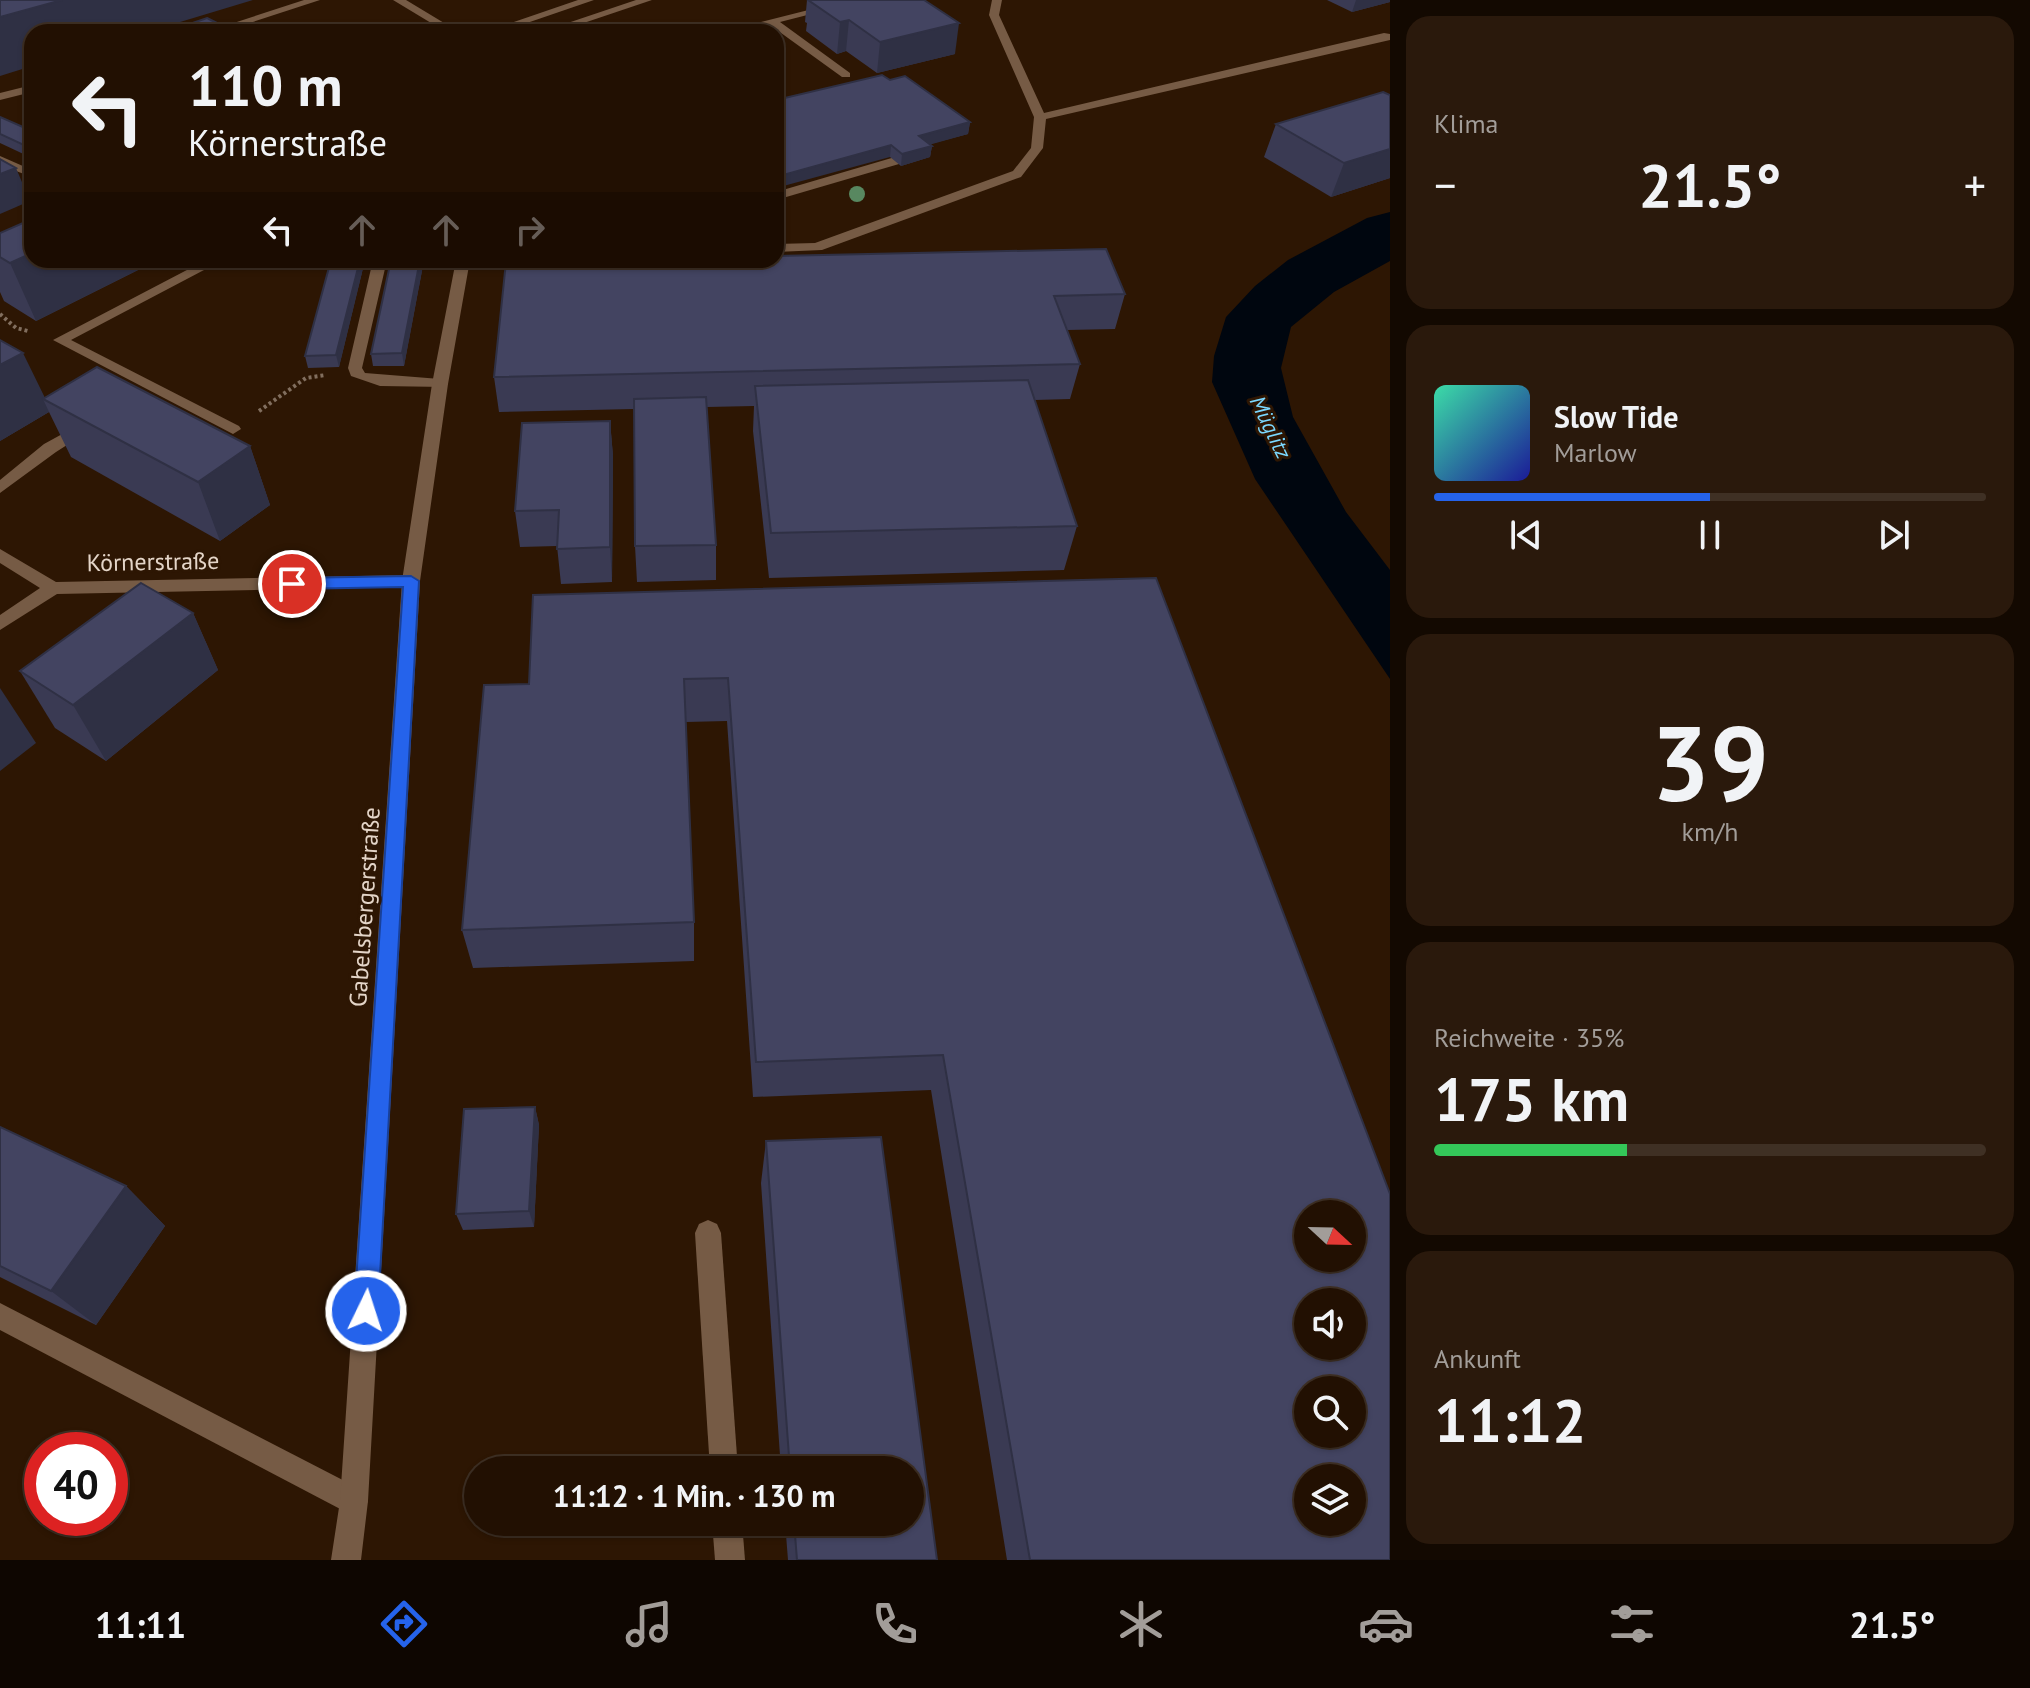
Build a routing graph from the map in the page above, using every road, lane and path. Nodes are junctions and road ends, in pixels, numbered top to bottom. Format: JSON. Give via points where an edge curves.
{"nodes":[{"id":1,"x":315,"y":0,"type":"edge"},
{"id":2,"x":398,"y":0,"type":"edge"},
{"id":3,"x":589,"y":0,"type":"edge"},
{"id":4,"x":647,"y":0,"type":"edge"},
{"id":5,"x":861,"y":0,"type":"edge"},
{"id":6,"x":997,"y":0,"type":"edge"},
{"id":7,"x":773,"y":22,"type":"junction"},
{"id":8,"x":237,"y":24,"type":"edge"},
{"id":9,"x":440,"y":24,"type":"edge"},
{"id":10,"x":515,"y":24,"type":"edge"},
{"id":11,"x":571,"y":24,"type":"edge"},
{"id":12,"x":764,"y":24,"type":"edge"},
{"id":13,"x":776,"y":24,"type":"edge"},
{"id":14,"x":784,"y":30,"type":"edge"},
{"id":15,"x":1390,"y":37,"type":"edge"},
{"id":16,"x":846,"y":75,"type":"dead end"},
{"id":17,"x":24,"y":90,"type":"edge"},
{"id":18,"x":0,"y":97,"type":"edge"},
{"id":19,"x":1040,"y":117,"type":"junction"},
{"id":20,"x":0,"y":160,"type":"edge"},
{"id":21,"x":895,"y":161,"type":"edge"},
{"id":22,"x":24,"y":171,"type":"edge"},
{"id":23,"x":784,"y":194,"type":"edge"},
{"id":24,"x":784,"y":248,"type":"edge"},
{"id":25,"x":200,"y":268,"type":"edge"},
{"id":26,"x":378,"y":268,"type":"edge"},
{"id":27,"x":462,"y":268,"type":"edge"},
{"id":28,"x":359,"y":376,"type":"junction"},
{"id":29,"x":440,"y":384,"type":"junction"},
{"id":30,"x":100,"y":417,"type":"edge"},
{"id":31,"x":233,"y":429,"type":"joint"},
{"id":32,"x":0,"y":488,"type":"edge"},
{"id":33,"x":0,"y":555,"type":"edge"},
{"id":34,"x":411,"y":581,"type":"junction"},
{"id":35,"x":53,"y":588,"type":"junction"},
{"id":36,"x":0,"y":624,"type":"edge"},
{"id":37,"x":708,"y":1233,"type":"dead end"},
{"id":38,"x":0,"y":1316,"type":"edge"},
{"id":39,"x":723,"y":1456,"type":"edge"},
{"id":40,"x":354,"y":1501,"type":"junction"},
{"id":41,"x":728,"y":1536,"type":"edge"},
{"id":42,"x":346,"y":1560,"type":"edge"},
{"id":43,"x":730,"y":1560,"type":"edge"}],
"edges":[{"from":1,"to":8,"type":"street"},
{"from":2,"to":9,"type":"street"},
{"from":3,"to":10,"type":"street"},
{"from":4,"to":11,"type":"street"},
{"from":5,"to":7,"type":"street"},
{"from":6,"to":19,"type":"street","via":[[994,15]]},
{"from":7,"to":12,"type":"street"},
{"from":7,"to":13,"type":"street"},
{"from":14,"to":16,"type":"street"},
{"from":15,"to":19,"type":"street"},
{"from":17,"to":18,"type":"street"},
{"from":19,"to":24,"type":"street","via":[[1037,148],[1017,174],[817,247]]},
{"from":20,"to":22,"type":"street"},
{"from":21,"to":23,"type":"street"},
{"from":25,"to":31,"type":"street","via":[[60,340],[144,390]]},
{"from":26,"to":28,"type":"street","via":[[355,368]]},
{"from":27,"to":29,"type":"street","name":"Gabelsbergerstraße"},
{"from":28,"to":29,"type":"street"},
{"from":28,"to":31,"type":"path","via":[[306,378]]},
{"from":29,"to":34,"type":"street","name":"Gabelsbergerstraße"},
{"from":30,"to":32,"type":"street"},
{"from":33,"to":35,"type":"street","name":"Körnerstraße"},
{"from":34,"to":35,"type":"street","name":"Körnerstraße"},
{"from":34,"to":40,"type":"street","name":"Gabelsbergerstraße"},
{"from":35,"to":36,"type":"street"},
{"from":37,"to":39,"type":"street"},
{"from":38,"to":40,"type":"street"},
{"from":40,"to":42,"type":"street","name":"Gabelsbergerstraße"},
{"from":41,"to":43,"type":"street"}]}
